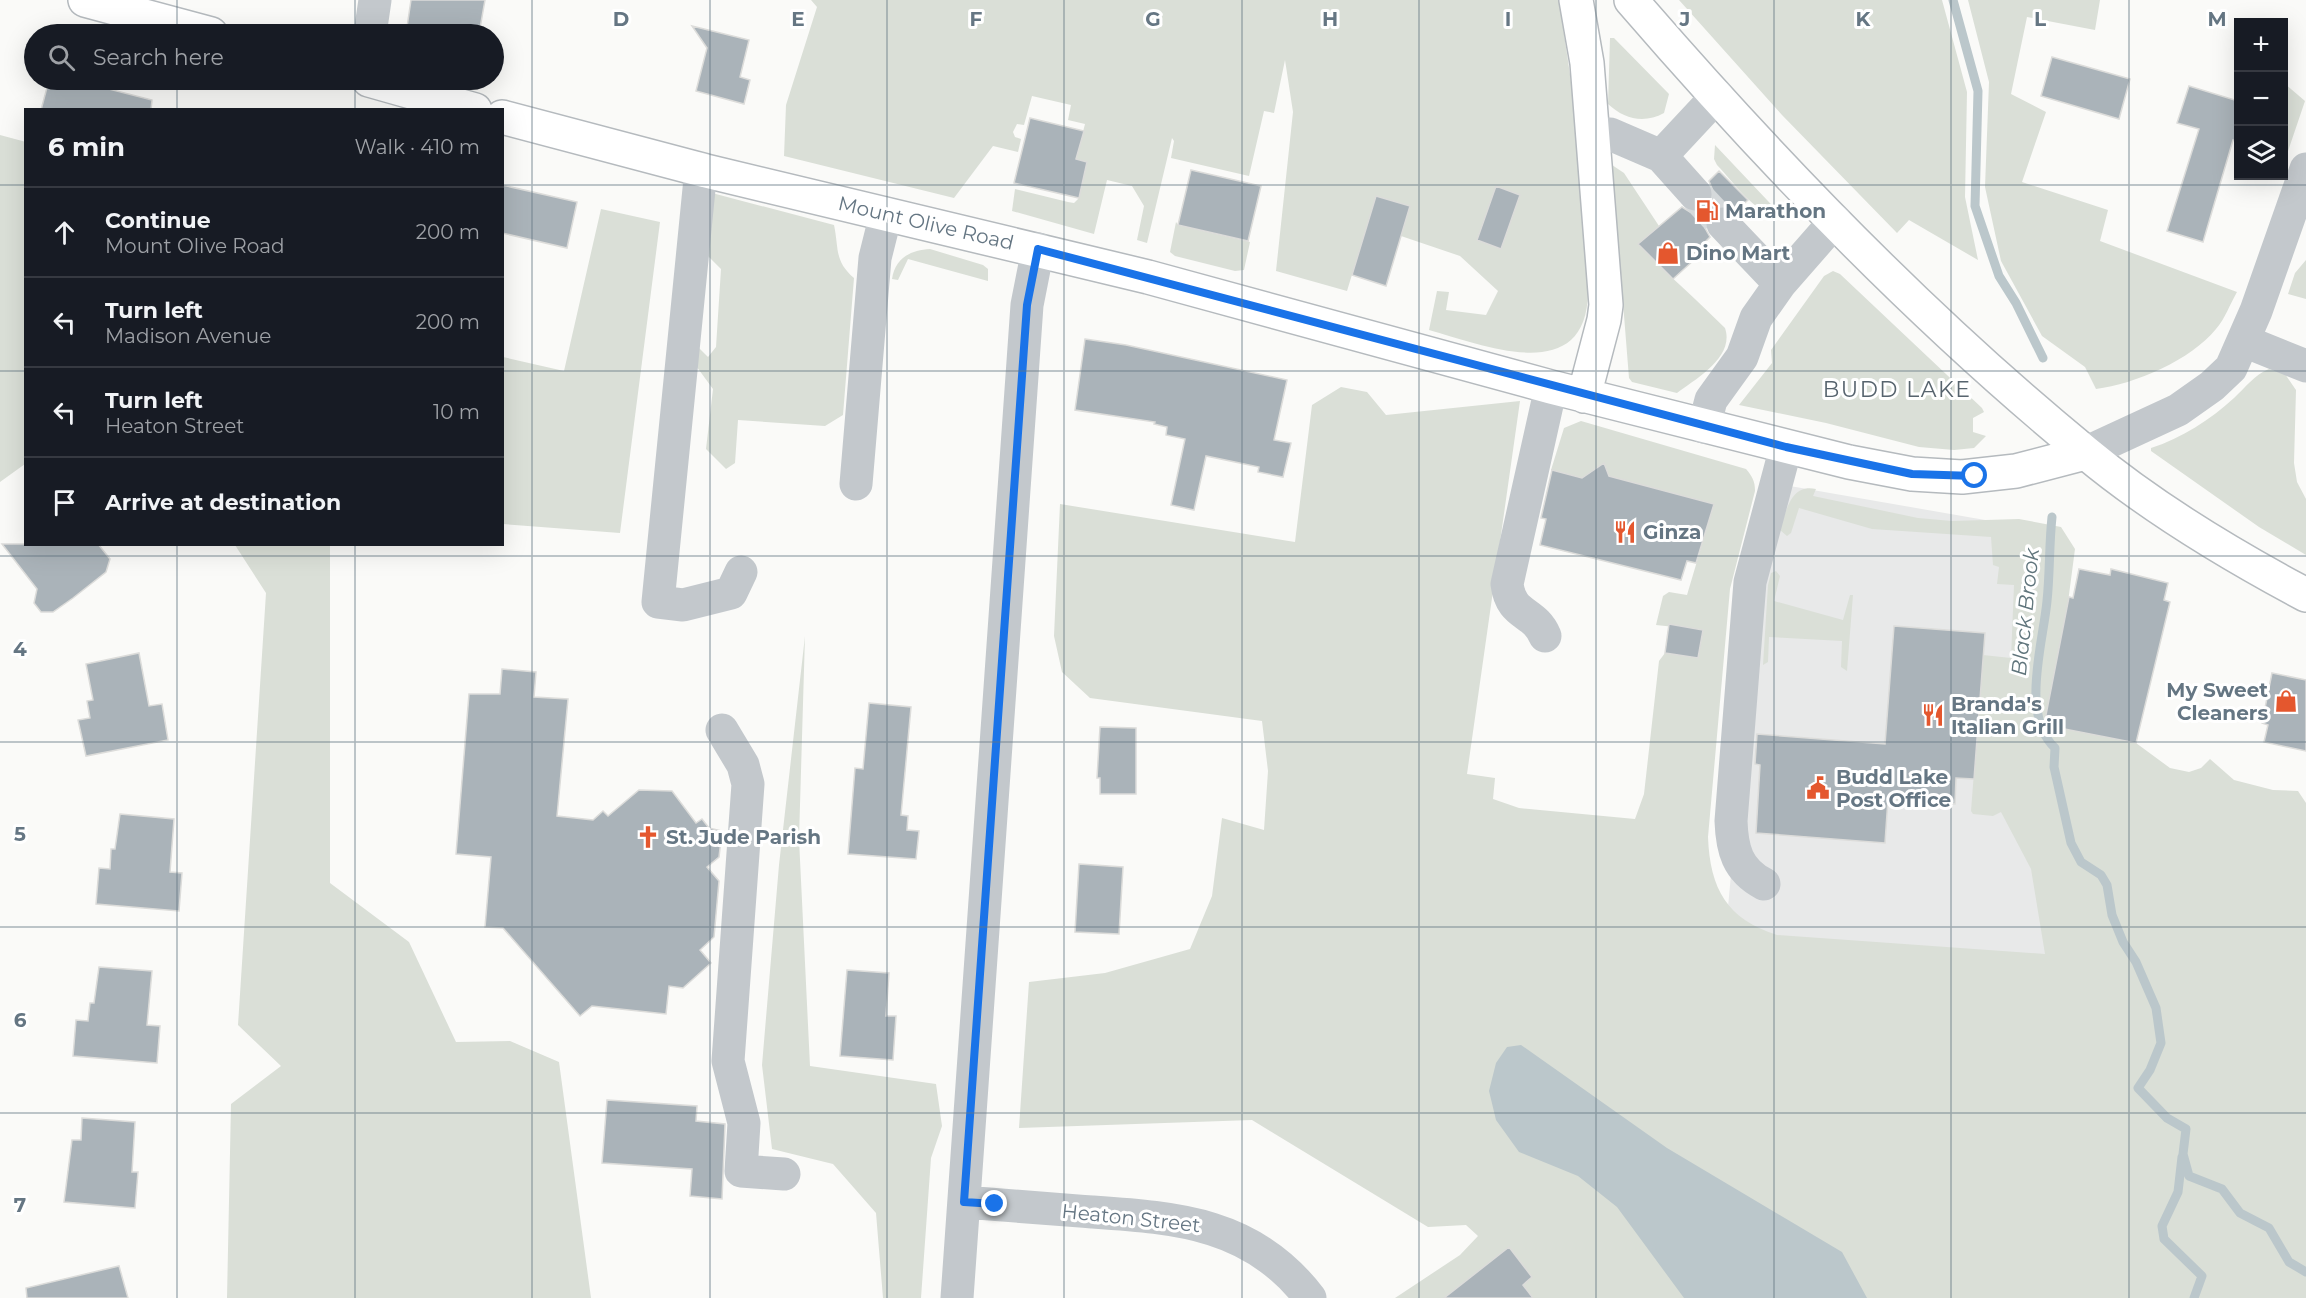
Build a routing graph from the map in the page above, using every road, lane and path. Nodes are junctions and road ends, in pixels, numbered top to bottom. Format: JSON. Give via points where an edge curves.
{"nodes":[{"id":1,"x":85,"y":0,"type":"edge"},
{"id":2,"x":375,"y":0,"type":"edge"},
{"id":3,"x":1576,"y":0,"type":"edge"},
{"id":4,"x":1631,"y":0,"type":"edge"},
{"id":5,"x":174,"y":24,"type":"edge"},
{"id":6,"x":371,"y":24,"type":"edge"},
{"id":7,"x":404,"y":90,"type":"edge"},
{"id":8,"x":1717,"y":96,"type":"junction"},
{"id":9,"x":468,"y":108,"type":"edge"},
{"id":10,"x":504,"y":118,"type":"edge"},
{"id":11,"x":1593,"y":134,"type":"junction"},
{"id":12,"x":1661,"y":156,"type":"junction"},
{"id":13,"x":700,"y":169,"type":"junction"},
{"id":14,"x":2306,"y":169,"type":"edge"},
{"id":15,"x":1695,"y":194,"type":"tunnel mouth"},
{"id":16,"x":2299,"y":212,"type":"edge"},
{"id":17,"x":886,"y":213,"type":"junction"},
{"id":18,"x":1835,"y":221,"type":"junction"},
{"id":19,"x":1723,"y":224,"type":"tunnel mouth"},
{"id":20,"x":1038,"y":249,"type":"junction"},
{"id":21,"x":1780,"y":284,"type":"junction"},
{"id":22,"x":2244,"y":341,"type":"junction"},
{"id":23,"x":2306,"y":366,"type":"edge"},
{"id":24,"x":1551,"y":387,"type":"junction"},
{"id":25,"x":1584,"y":396,"type":"junction"},
{"id":26,"x":1704,"y":427,"type":"junction"},
{"id":27,"x":1786,"y":447,"type":"junction"},
{"id":28,"x":2085,"y":453,"type":"junction"},
{"id":29,"x":856,"y":484,"type":"dead end"},
{"id":30,"x":741,"y":572,"type":"dead end"},
{"id":31,"x":2306,"y":596,"type":"edge"},
{"id":32,"x":1545,"y":636,"type":"dead end"},
{"id":33,"x":722,"y":730,"type":"dead end"},
{"id":34,"x":1764,"y":884,"type":"dead end"},
{"id":35,"x":784,"y":1174,"type":"dead end"},
{"id":36,"x":964,"y":1202,"type":"junction"},
{"id":37,"x":957,"y":1298,"type":"edge"},
{"id":38,"x":1310,"y":1298,"type":"edge"}],
"edges":[{"from":1,"to":5,"type":"main road"},
{"from":2,"to":6,"type":"street"},
{"from":3,"to":11,"type":"main road"},
{"from":4,"to":8,"type":"main road"},
{"from":7,"to":9,"type":"main road"},
{"from":8,"to":12,"type":"street"},
{"from":8,"to":18,"type":"main road"},
{"from":10,"to":13,"type":"main road","name":"Mount Olive Road"},
{"from":11,"to":12,"type":"street","via":[[1610,134]]},
{"from":11,"to":25,"type":"main road","via":[[1606,305]]},
{"from":12,"to":15,"type":"street"},
{"from":13,"to":17,"type":"main road","name":"Mount Olive Road"},
{"from":13,"to":30,"type":"street","via":[[658,602],[683,605],[731,593]]},
{"from":14,"to":16,"type":"street"},
{"from":16,"to":22,"type":"street"},
{"from":17,"to":20,"type":"main road","name":"Mount Olive Road"},
{"from":17,"to":29,"type":"street","via":[[875,258]]},
{"from":18,"to":21,"type":"street"},
{"from":18,"to":28,"type":"main road","via":[[1934,318]]},
{"from":19,"to":21,"type":"street"},
{"from":20,"to":24,"type":"main road","name":"Mount Olive Road"},
{"from":20,"to":36,"type":"street","via":[[1027,305]]},
{"from":21,"to":26,"type":"street","via":[[1756,318],[1742,357],[1711,400]]},
{"from":22,"to":23,"type":"street"},
{"from":22,"to":28,"type":"street","via":[[2231,368],[2202,394],[2166,416]]},
{"from":24,"to":25,"type":"main road","name":"Mount Olive Road"},
{"from":24,"to":32,"type":"street","via":[[1507,584],[1512,602],[1540,626]]},
{"from":25,"to":26,"type":"main road","name":"Mount Olive Road"},
{"from":26,"to":27,"type":"main road","name":"Mount Olive Road"},
{"from":27,"to":28,"type":"main road","name":"Mount Olive Road","via":[[1891,471],[1943,477],[2016,471]]},
{"from":27,"to":34,"type":"street","via":[[1750,582],[1731,821],[1732,840],[1742,868]]},
{"from":28,"to":31,"type":"main road","via":[[2186,524]]},
{"from":33,"to":35,"type":"street","via":[[743,765],[748,784],[728,1061],[744,1123],[741,1171]]},
{"from":36,"to":37,"type":"street"},
{"from":36,"to":38,"type":"street","name":"Heaton Street","via":[[1157,1216],[1208,1226],[1270,1257]]}]}
